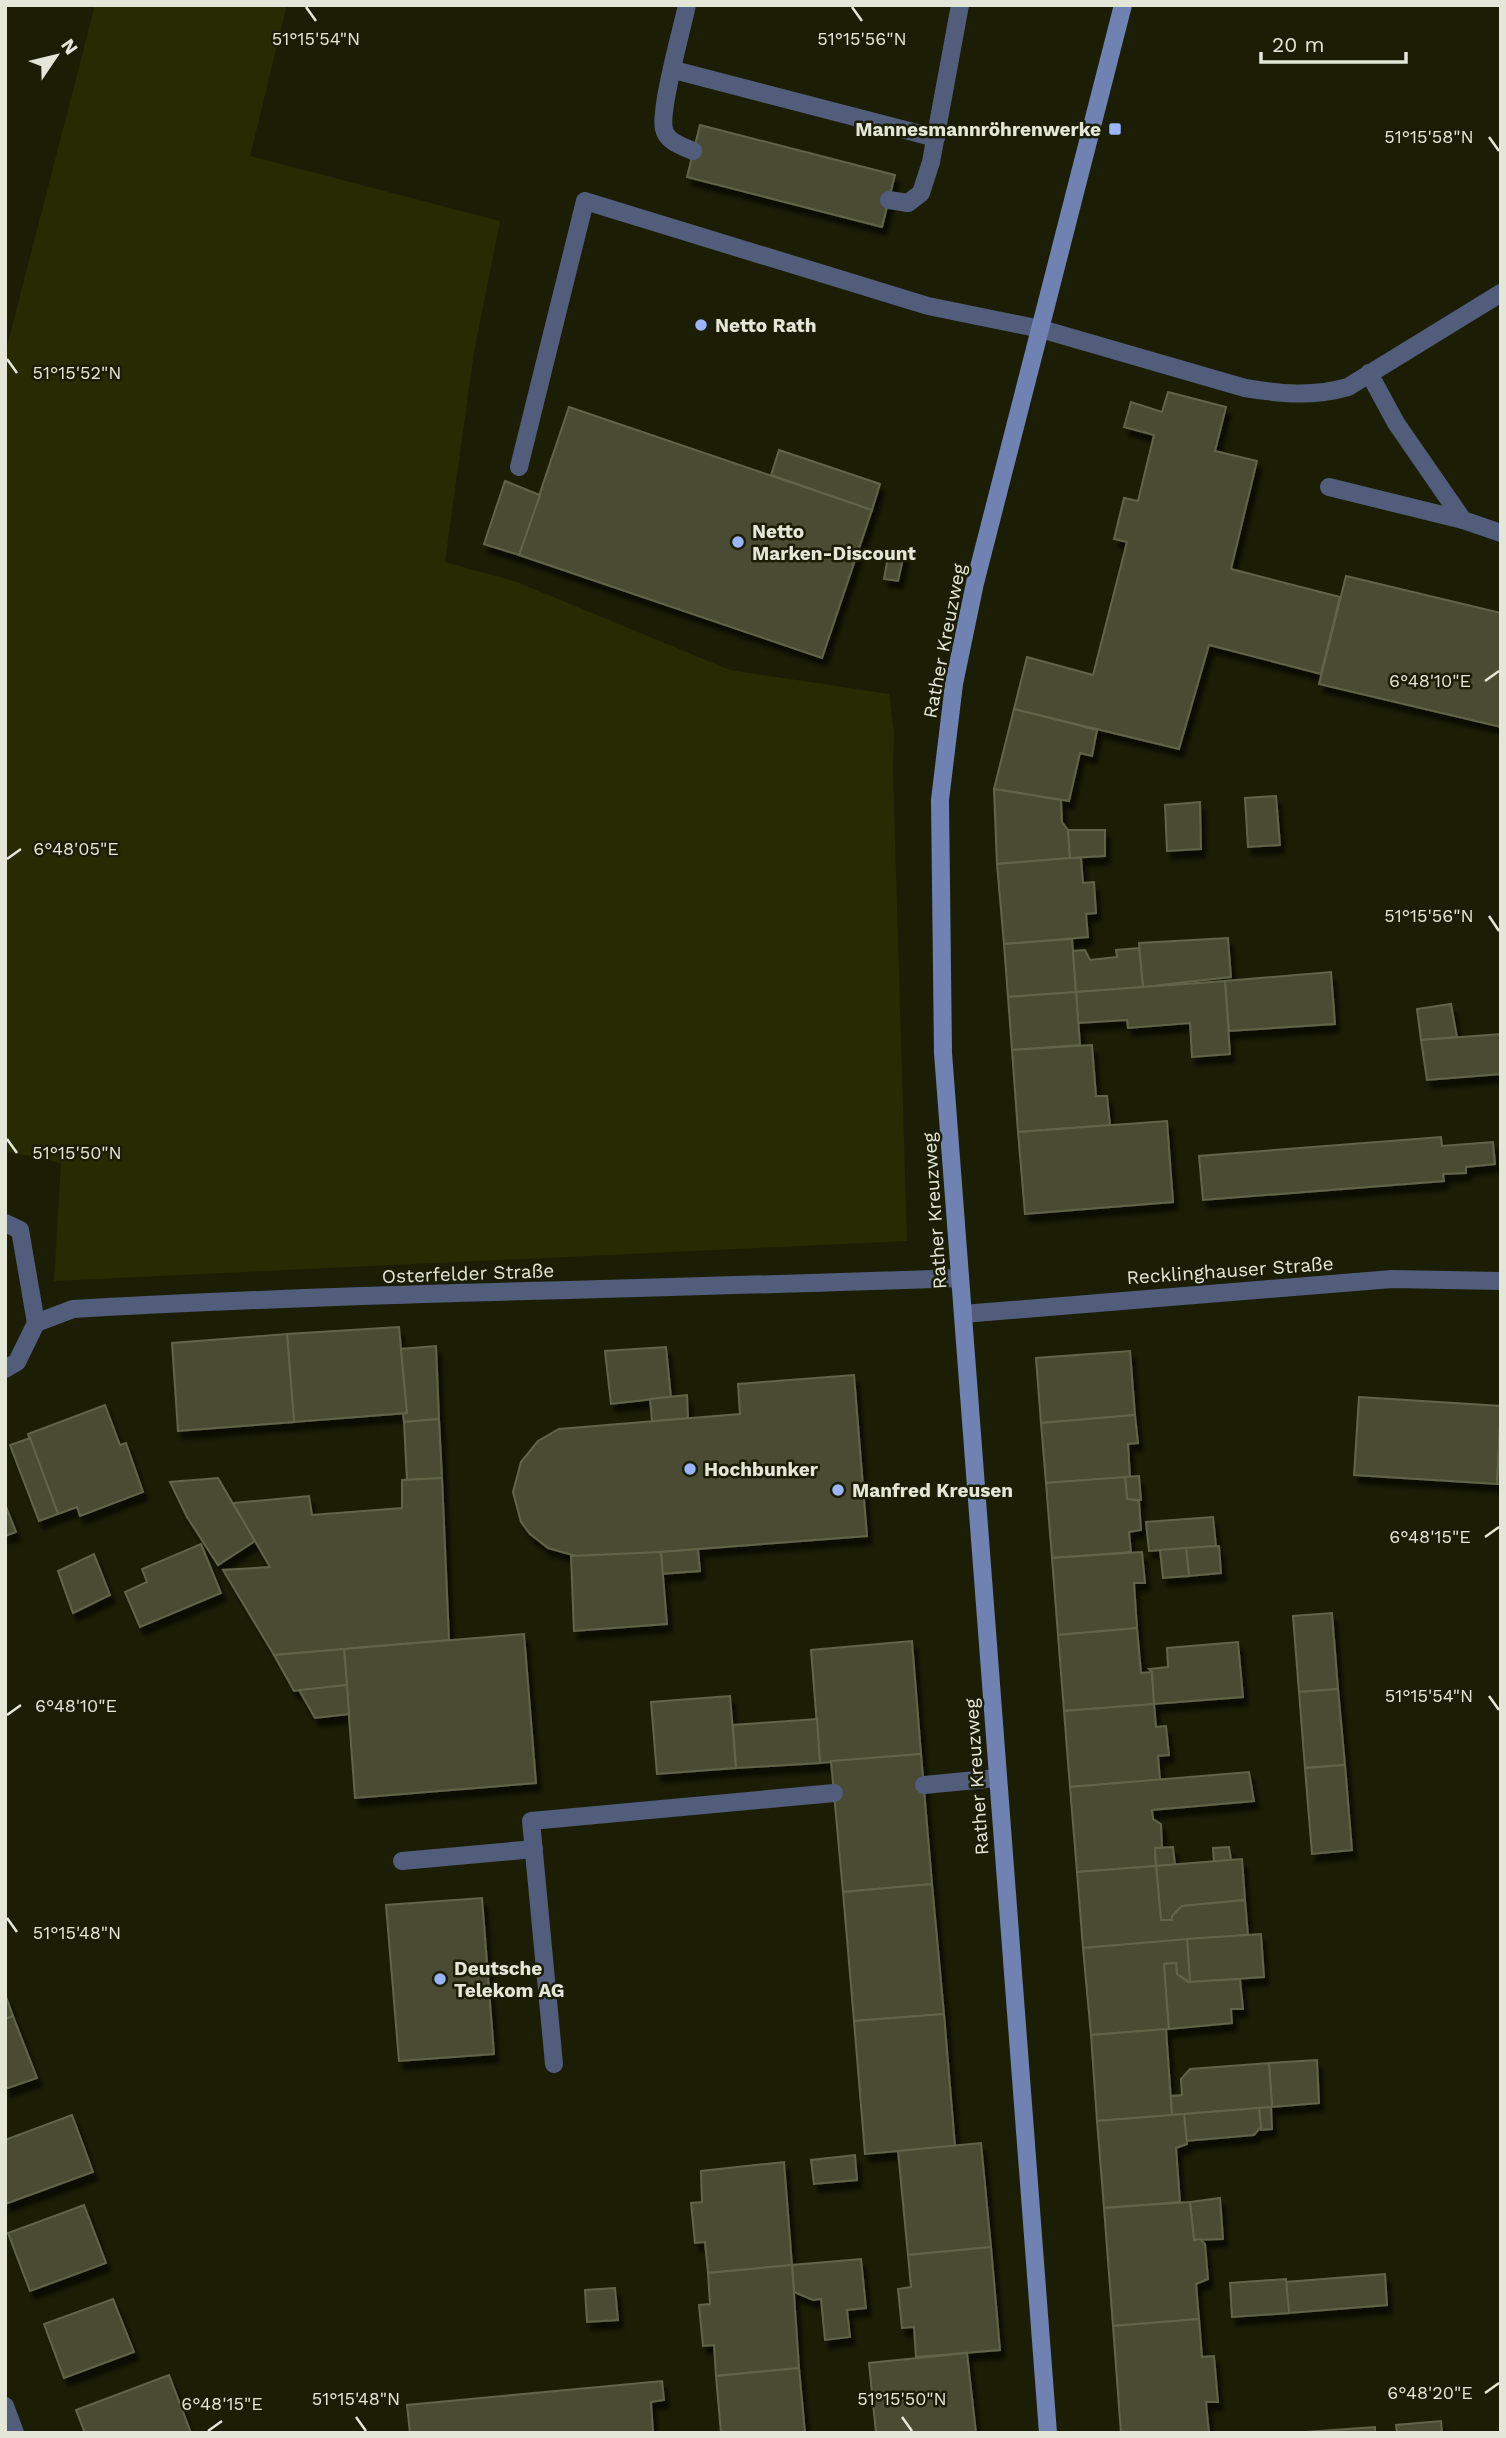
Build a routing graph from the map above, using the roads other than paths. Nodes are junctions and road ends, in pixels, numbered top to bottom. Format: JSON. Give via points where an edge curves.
{"nodes":[{"id":1,"x":687,"y":5,"type":"edge"},
{"id":2,"x":960,"y":5,"type":"edge"},
{"id":3,"x":1123,"y":5,"type":"edge"},
{"id":4,"x":674,"y":70,"type":"junction"},
{"id":5,"x":936,"y":138,"type":"junction"},
{"id":6,"x":693,"y":151,"type":"dead end"},
{"id":7,"x":889,"y":200,"type":"dead end"},
{"id":8,"x":1501,"y":293,"type":"edge"},
{"id":9,"x":1041,"y":329,"type":"junction"},
{"id":10,"x":1370,"y":373,"type":"junction"},
{"id":11,"x":519,"y":467,"type":"dead end"},
{"id":12,"x":1329,"y":487,"type":"dead end"},
{"id":13,"x":1462,"y":520,"type":"junction"},
{"id":14,"x":1501,"y":533,"type":"edge"},
{"id":15,"x":5,"y":1223,"type":"edge"},
{"id":16,"x":960,"y":1278,"type":"junction"},
{"id":17,"x":1501,"y":1281,"type":"edge"},
{"id":18,"x":963,"y":1314,"type":"junction"},
{"id":19,"x":36,"y":1323,"type":"junction"},
{"id":20,"x":5,"y":1369,"type":"edge"},
{"id":21,"x":997,"y":1779,"type":"junction"},
{"id":22,"x":924,"y":1785,"type":"dead end"},
{"id":23,"x":834,"y":1793,"type":"dead end"},
{"id":24,"x":534,"y":1849,"type":"junction"},
{"id":25,"x":402,"y":1861,"type":"dead end"},
{"id":26,"x":554,"y":2064,"type":"dead end"},
{"id":27,"x":5,"y":2406,"type":"edge"},
{"id":28,"x":15,"y":2433,"type":"edge"},
{"id":29,"x":1048,"y":2433,"type":"edge"}],
"edges":[{"from":1,"to":4,"type":"street"},
{"from":2,"to":5,"type":"street"},
{"from":3,"to":9,"type":"main road","name":"Rather Kreuzweg"},
{"from":4,"to":5,"type":"street"},
{"from":4,"to":6,"type":"street","via":[[664,129],[673,142]]},
{"from":5,"to":7,"type":"street","via":[[921,192],[908,204]]},
{"from":8,"to":10,"type":"street"},
{"from":9,"to":10,"type":"street","via":[[1245,388],[1278,393],[1322,394],[1348,387]]},
{"from":9,"to":11,"type":"street","via":[[928,306],[585,201]]},
{"from":9,"to":16,"type":"main road","name":"Rather Kreuzweg","via":[[970,608],[954,684],[940,800],[943,1053]]},
{"from":10,"to":13,"type":"street","via":[[1396,423]]},
{"from":12,"to":13,"type":"street"},
{"from":13,"to":14,"type":"street"},
{"from":15,"to":19,"type":"street","via":[[20,1230]]},
{"from":16,"to":18,"type":"main road","name":"Rather Kreuzweg"},
{"from":16,"to":19,"type":"street","name":"Osterfelder Straße","via":[[252,1299],[74,1309]]},
{"from":17,"to":18,"type":"street","name":"Recklinghauser Straße","via":[[1392,1279]]},
{"from":18,"to":21,"type":"main road","name":"Rather Kreuzweg"},
{"from":19,"to":20,"type":"street","via":[[17,1362]]},
{"from":21,"to":22,"type":"street"},
{"from":21,"to":29,"type":"main road","name":"Rather Kreuzweg"},
{"from":23,"to":24,"type":"street","via":[[531,1821]]},
{"from":24,"to":25,"type":"street"},
{"from":24,"to":26,"type":"street"},
{"from":27,"to":28,"type":"street"}]}
